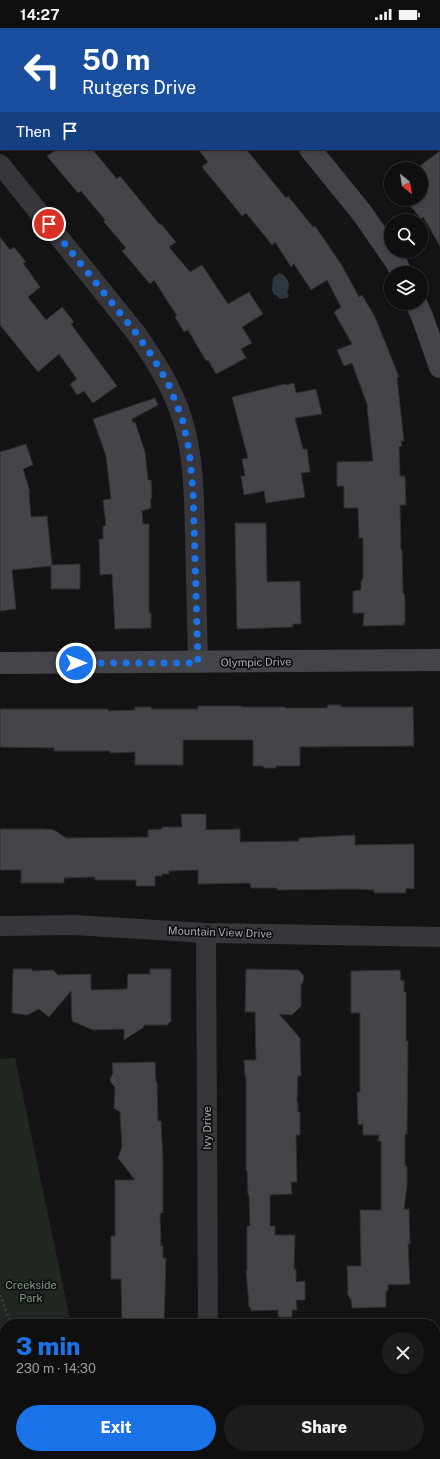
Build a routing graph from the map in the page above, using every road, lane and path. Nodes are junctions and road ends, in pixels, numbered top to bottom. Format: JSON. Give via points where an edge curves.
{"nodes":[{"id":1,"x":311,"y":150,"type":"edge"},
{"id":2,"x":0,"y":164,"type":"edge"},
{"id":3,"x":398,"y":266,"type":"edge"},
{"id":4,"x":419,"y":310,"type":"edge"},
{"id":5,"x":440,"y":367,"type":"edge"},
{"id":6,"x":440,"y":660,"type":"edge"},
{"id":7,"x":0,"y":663,"type":"edge"},
{"id":8,"x":198,"y":663,"type":"junction"},
{"id":9,"x":0,"y":926,"type":"edge"},
{"id":10,"x":206,"y":933,"type":"junction"},
{"id":11,"x":440,"y":937,"type":"edge"},
{"id":12,"x":0,"y":1296,"type":"edge"},
{"id":13,"x":9,"y":1319,"type":"edge"},
{"id":14,"x":208,"y":1319,"type":"edge"}],
"edges":[{"from":1,"to":3,"type":"street","via":[[362,213]]},
{"from":2,"to":8,"type":"street","via":[[136,333],[168,383],[182,418],[189,449],[193,490]]},
{"from":4,"to":5,"type":"street"},
{"from":6,"to":8,"type":"street","name":"Olympic Drive"},
{"from":7,"to":8,"type":"street","name":"Olympic Drive"},
{"from":9,"to":10,"type":"street","name":"Mountain View Drive","via":[[74,925]]},
{"from":10,"to":11,"type":"street","name":"Mountain View Drive"},
{"from":10,"to":14,"type":"street","name":"Ivy Drive"},
{"from":12,"to":13,"type":"path"}]}
